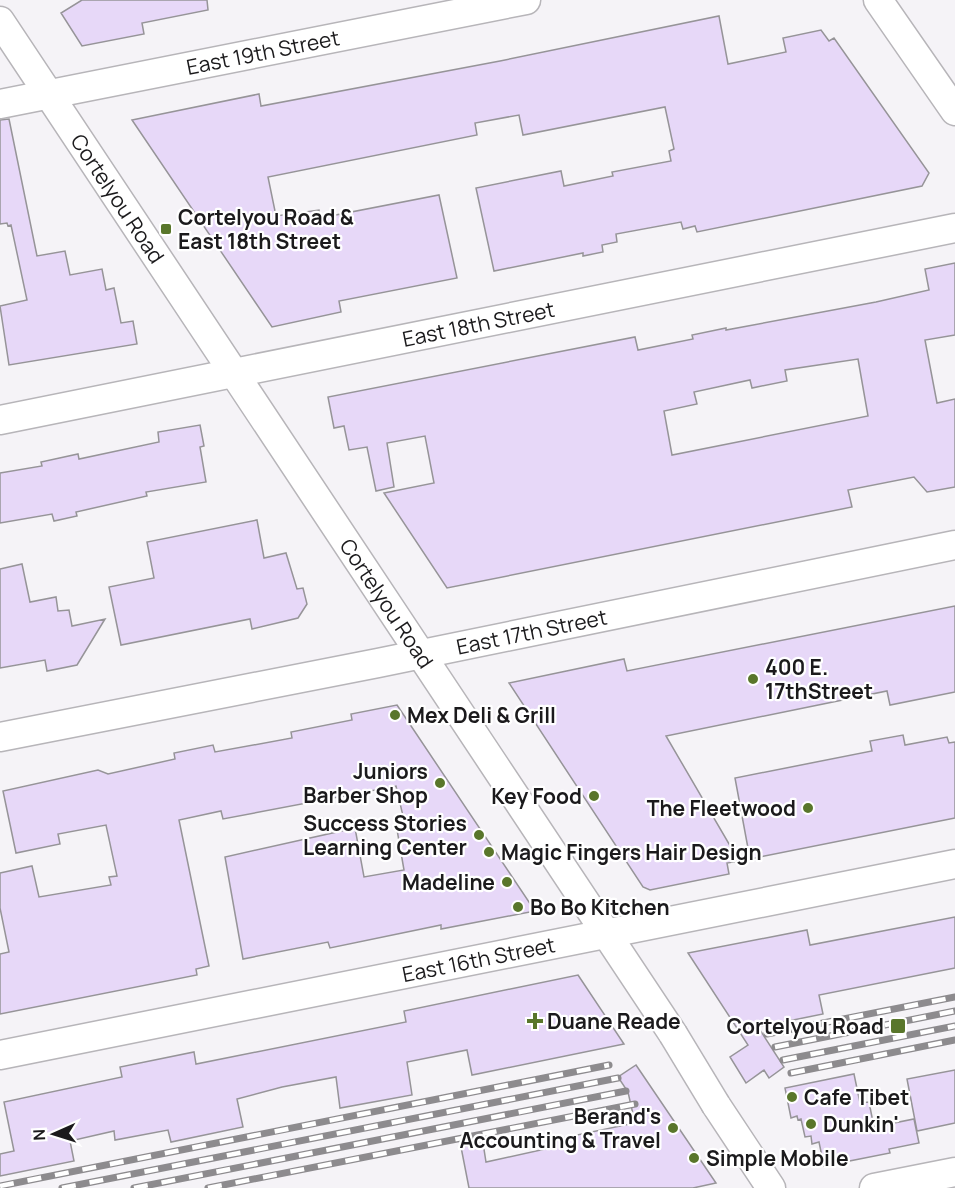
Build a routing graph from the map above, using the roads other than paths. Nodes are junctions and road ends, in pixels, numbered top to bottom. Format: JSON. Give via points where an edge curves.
{"nodes":[{"id":1,"x":526,"y":0,"type":"edge"},
{"id":2,"x":878,"y":0,"type":"edge"},
{"id":3,"x":0,"y":21,"type":"edge"},
{"id":4,"x":49,"y":94,"type":"junction"},
{"id":5,"x":0,"y":104,"type":"edge"},
{"id":6,"x":955,"y":111,"type":"edge"},
{"id":7,"x":955,"y":228,"type":"edge"},
{"id":8,"x":234,"y":374,"type":"junction"},
{"id":9,"x":0,"y":420,"type":"edge"},
{"id":10,"x":955,"y":545,"type":"edge"},
{"id":11,"x":420,"y":653,"type":"junction"},
{"id":12,"x":0,"y":737,"type":"edge"},
{"id":13,"x":955,"y":864,"type":"edge"},
{"id":14,"x":607,"y":935,"type":"junction"},
{"id":15,"x":0,"y":1055,"type":"edge"},
{"id":16,"x":955,"y":1172,"type":"edge"},
{"id":17,"x":771,"y":1188,"type":"edge"},
{"id":18,"x":874,"y":1188,"type":"edge"}],
"edges":[{"from":1,"to":4,"type":"street","name":"East 19th Street"},
{"from":2,"to":6,"type":"street"},
{"from":3,"to":4,"type":"street","name":"Cortelyou Road"},
{"from":4,"to":5,"type":"street","name":"East 19th Street"},
{"from":4,"to":8,"type":"street","name":"Cortelyou Road"},
{"from":7,"to":8,"type":"street","name":"East 18th Street"},
{"from":8,"to":9,"type":"street","name":"East 18th Street"},
{"from":8,"to":11,"type":"street","name":"Cortelyou Road"},
{"from":10,"to":11,"type":"street","name":"East 17th Street"},
{"from":11,"to":12,"type":"street","name":"East 17th Street"},
{"from":11,"to":14,"type":"street","name":"Cortelyou Road"},
{"from":13,"to":14,"type":"street","name":"East 16th Street"},
{"from":14,"to":15,"type":"street","name":"East 16th Street"},
{"from":14,"to":17,"type":"street","name":"Cortelyou Road","bridge":true},
{"from":16,"to":18,"type":"street"}]}
